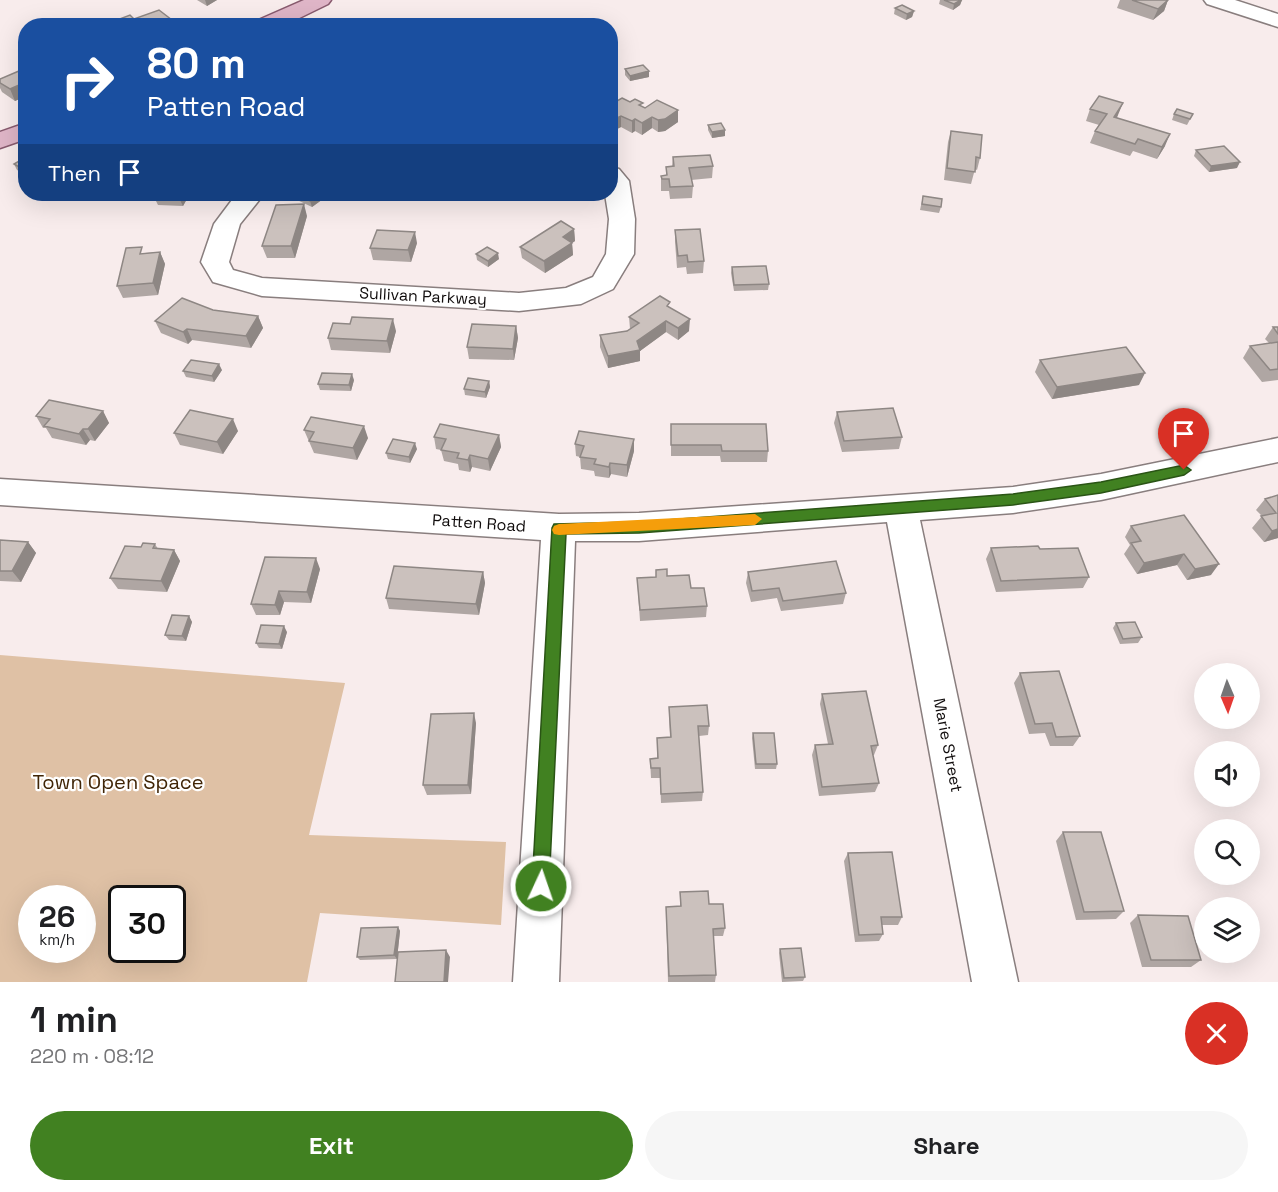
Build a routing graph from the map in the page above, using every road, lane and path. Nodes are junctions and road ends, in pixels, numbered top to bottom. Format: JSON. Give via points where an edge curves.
{"nodes":[{"id":1,"x":321,"y":0,"type":"edge"},
{"id":2,"x":1214,"y":0,"type":"edge"},
{"id":3,"x":282,"y":18,"type":"edge"},
{"id":4,"x":1278,"y":21,"type":"edge"},
{"id":5,"x":18,"y":133,"type":"edge"},
{"id":6,"x":0,"y":141,"type":"edge"},
{"id":7,"x":618,"y":194,"type":"edge"},
{"id":8,"x":244,"y":201,"type":"edge"},
{"id":9,"x":1278,"y":450,"type":"edge"},
{"id":10,"x":0,"y":492,"type":"edge"},
{"id":11,"x":901,"y":509,"type":"junction"},
{"id":12,"x":559,"y":528,"type":"junction"},
{"id":13,"x":536,"y":982,"type":"edge"},
{"id":14,"x":995,"y":982,"type":"edge"}],
"edges":[{"from":1,"to":3,"type":"main road"},
{"from":2,"to":4,"type":"street"},
{"from":5,"to":6,"type":"main road"},
{"from":7,"to":8,"type":"street","name":"Sullivan Parkway","via":[[622,219],[620,254],[603,283],[571,297],[519,302],[262,287],[223,276],[215,262],[220,239],[233,211]]},
{"from":9,"to":11,"type":"street","name":"Patten Road","via":[[1059,494]]},
{"from":10,"to":12,"type":"street","name":"Patten Road"},
{"from":11,"to":12,"type":"street","name":"Patten Road","via":[[639,527]]},
{"from":11,"to":14,"type":"street","name":"Marie Street"},
{"from":12,"to":13,"type":"street"}]}
